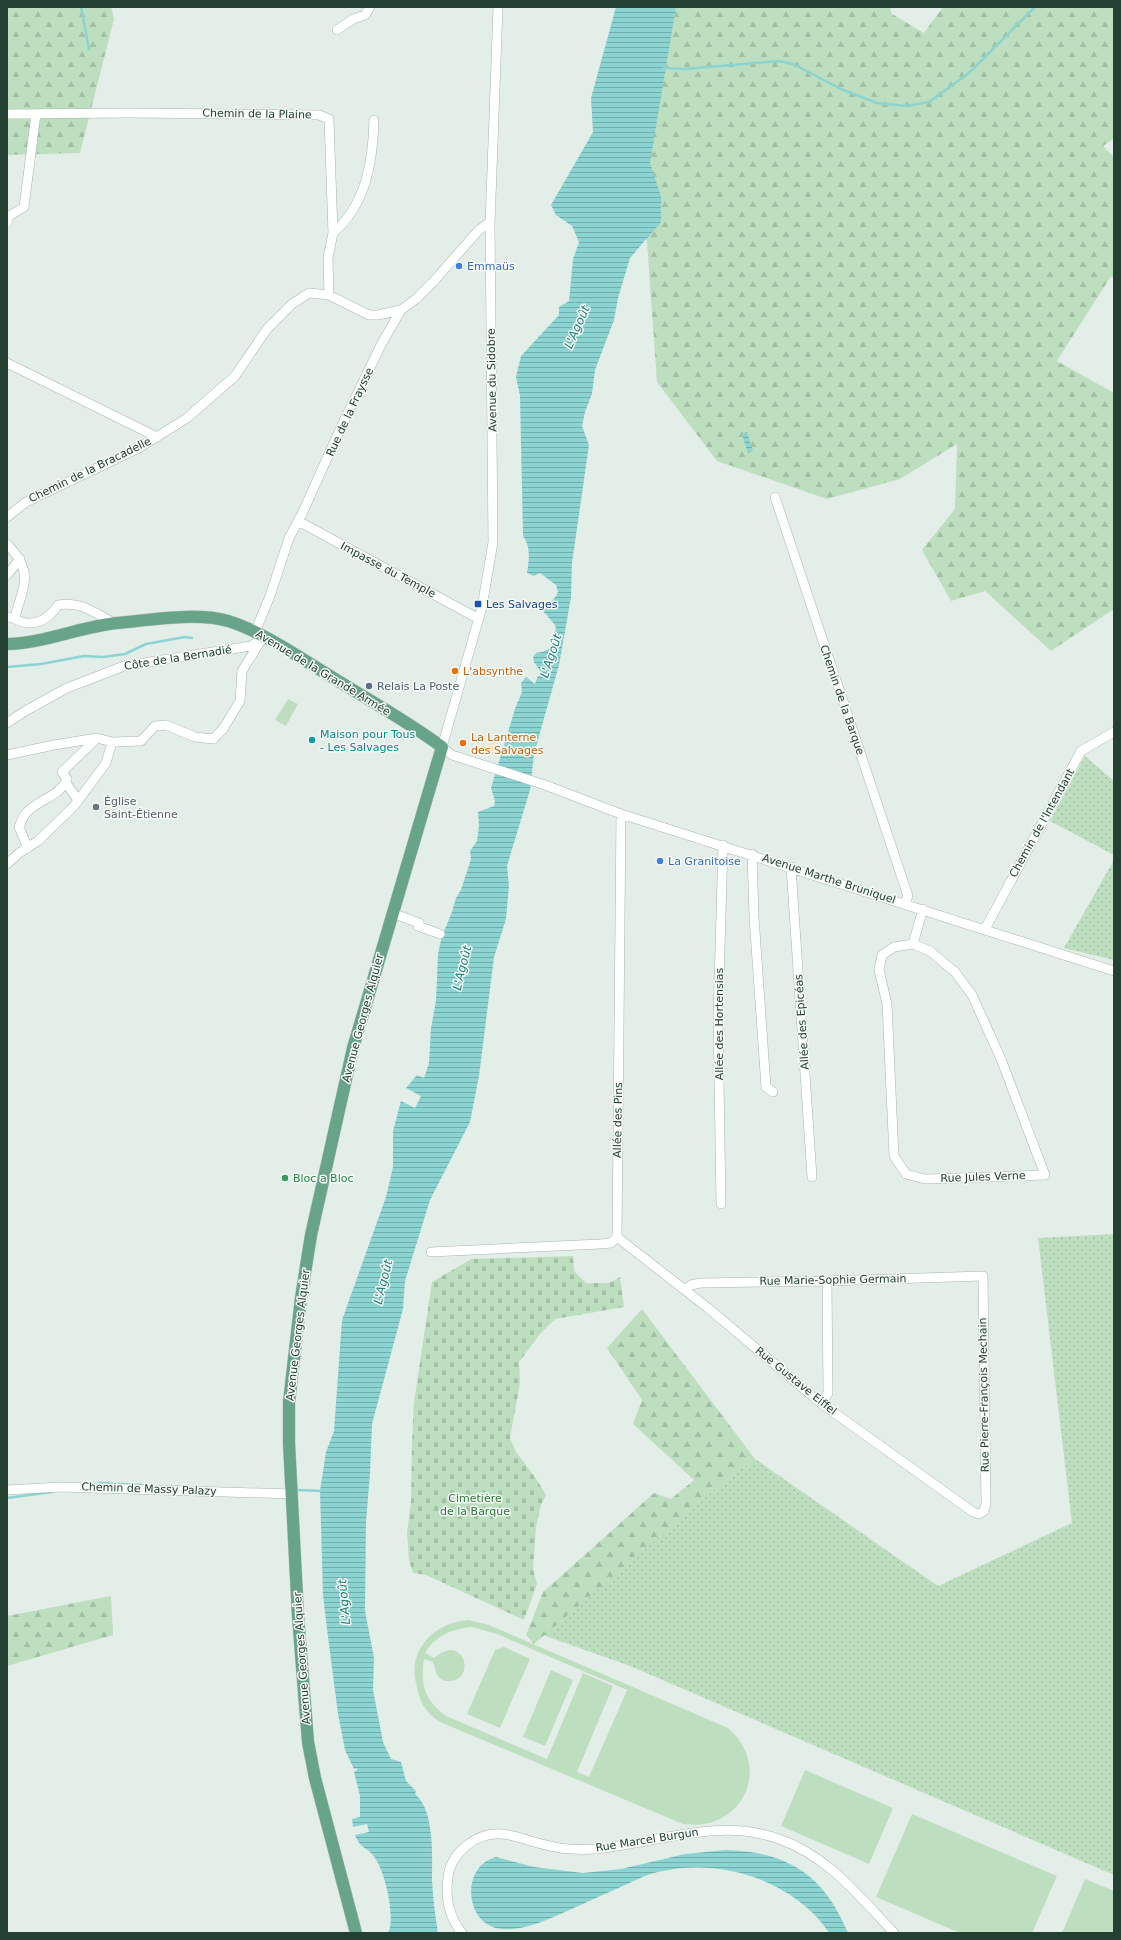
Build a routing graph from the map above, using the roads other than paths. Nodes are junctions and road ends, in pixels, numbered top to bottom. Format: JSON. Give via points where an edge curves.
{"nodes":[{"id":1,"x":370,"y":7,"type":"edge"},
{"id":2,"x":498,"y":7,"type":"edge"},
{"id":3,"x":337,"y":30,"type":"dead end"},
{"id":4,"x":7,"y":114,"type":"edge"},
{"id":5,"x":36,"y":114,"type":"junction"},
{"id":6,"x":374,"y":120,"type":"dead end"},
{"id":7,"x":7,"y":223,"type":"edge"},
{"id":8,"x":490,"y":224,"type":"junction"},
{"id":9,"x":333,"y":233,"type":"junction"},
{"id":10,"x":329,"y":295,"type":"junction"},
{"id":11,"x":401,"y":310,"type":"junction"},
{"id":12,"x":7,"y":363,"type":"edge"},
{"id":13,"x":157,"y":437,"type":"junction"},
{"id":14,"x":775,"y":497,"type":"dead end"},
{"id":15,"x":7,"y":517,"type":"edge"},
{"id":16,"x":298,"y":521,"type":"junction"},
{"id":17,"x":7,"y":544,"type":"edge"},
{"id":18,"x":20,"y":559,"type":"junction"},
{"id":19,"x":7,"y":575,"type":"edge"},
{"id":20,"x":11,"y":617,"type":"edge"},
{"id":21,"x":479,"y":619,"type":"junction"},
{"id":22,"x":114,"y":623,"type":"junction"},
{"id":23,"x":259,"y":635,"type":"junction"},
{"id":24,"x":7,"y":644,"type":"edge"},
{"id":25,"x":7,"y":723,"type":"edge"},
{"id":26,"x":1114,"y":732,"type":"edge"},
{"id":27,"x":97,"y":738,"type":"junction"},
{"id":28,"x":112,"y":742,"type":"junction"},
{"id":29,"x":442,"y":747,"type":"junction"},
{"id":30,"x":7,"y":755,"type":"edge"},
{"id":31,"x":66,"y":783,"type":"junction"},
{"id":32,"x":78,"y":800,"type":"junction"},
{"id":33,"x":621,"y":814,"type":"junction"},
{"id":34,"x":723,"y":845,"type":"junction"},
{"id":35,"x":28,"y":848,"type":"junction"},
{"id":36,"x":752,"y":854,"type":"junction"},
{"id":37,"x":7,"y":864,"type":"edge"},
{"id":38,"x":791,"y":867,"type":"junction"},
{"id":39,"x":905,"y":903,"type":"junction"},
{"id":40,"x":923,"y":909,"type":"junction"},
{"id":41,"x":392,"y":913,"type":"junction"},
{"id":42,"x":985,"y":928,"type":"junction"},
{"id":43,"x":440,"y":934,"type":"dead end"},
{"id":44,"x":914,"y":944,"type":"junction"},
{"id":45,"x":1114,"y":971,"type":"edge"},
{"id":46,"x":773,"y":1092,"type":"dead end"},
{"id":47,"x":812,"y":1177,"type":"dead end"},
{"id":48,"x":721,"y":1204,"type":"dead end"},
{"id":49,"x":617,"y":1237,"type":"junction"},
{"id":50,"x":431,"y":1252,"type":"dead end"},
{"id":51,"x":983,"y":1276,"type":"joint"},
{"id":52,"x":827,"y":1281,"type":"junction"},
{"id":53,"x":685,"y":1289,"type":"junction"},
{"id":54,"x":822,"y":1404,"type":"junction"},
{"id":55,"x":7,"y":1490,"type":"edge"},
{"id":56,"x":292,"y":1494,"type":"junction"},
{"id":57,"x":982,"y":1513,"type":"joint"},
{"id":58,"x":356,"y":1933,"type":"edge"},
{"id":59,"x":462,"y":1933,"type":"edge"},
{"id":60,"x":894,"y":1933,"type":"edge"}],
"edges":[{"from":1,"to":3,"type":"street","via":[[365,15]]},
{"from":2,"to":8,"type":"street","name":"Avenue du Sidobre"},
{"from":4,"to":5,"type":"street","name":"Chemin de la Plaine"},
{"from":5,"to":7,"type":"street","via":[[24,207],[9,216]]},
{"from":5,"to":9,"type":"street","name":"Chemin de la Plaine","via":[[319,115],[329,119]]},
{"from":6,"to":9,"type":"street","via":[[370,167],[360,199],[344,224]]},
{"from":8,"to":11,"type":"street","name":"Rue de la Fraysse","via":[[478,231],[433,282]]},
{"from":8,"to":21,"type":"street","name":"Avenue du Sidobre","via":[[493,542]]},
{"from":9,"to":10,"type":"street","name":"Chemin de la Plaine","via":[[328,258]]},
{"from":10,"to":11,"type":"street","name":"Chemin de la Bracadelle","via":[[369,315],[378,316]]},
{"from":10,"to":13,"type":"street","name":"Chemin de la Bracadelle","via":[[309,293],[292,304],[267,329],[235,376],[187,418]]},
{"from":11,"to":16,"type":"street","name":"Rue de la Fraysse","via":[[362,384]]},
{"from":12,"to":13,"type":"street"},
{"from":13,"to":15,"type":"street","name":"Chemin de la Bracadelle","via":[[26,502]]},
{"from":14,"to":39,"type":"street","name":"Chemin de la Barque","via":[[908,896]]},
{"from":16,"to":21,"type":"street","name":"Impasse du Temple"},
{"from":16,"to":23,"type":"street","name":"Rue de la Fraysse","via":[[289,538]]},
{"from":17,"to":18,"type":"street"},
{"from":18,"to":19,"type":"street"},
{"from":18,"to":20,"type":"street","via":[[26,578]]},
{"from":20,"to":22,"type":"street","via":[[23,622],[41,621],[52,614],[58,605],[68,603],[87,607]]},
{"from":21,"to":29,"type":"street","name":"Avenue du Sidobre"},
{"from":22,"to":23,"type":"main road","name":"Avenue de la Grande Armée","via":[[202,617],[228,621]]},
{"from":22,"to":24,"type":"main road","name":"Avenue de la Grande Armée","via":[[28,644]]},
{"from":23,"to":25,"type":"street","name":"Côte de la Bernadié","via":[[251,646],[124,666],[67,688]]},
{"from":23,"to":28,"type":"street","name":"Rue de la Fraysse","via":[[256,648],[242,671],[240,701],[214,739],[196,737],[166,724],[155,726],[141,741]]},
{"from":23,"to":29,"type":"main road","name":"Avenue de la Grande Armée","via":[[414,727]]},
{"from":26,"to":42,"type":"street","name":"Chemin de l'Intendant","via":[[1081,751]]},
{"from":27,"to":28,"type":"street"},
{"from":27,"to":30,"type":"street"},
{"from":27,"to":31,"type":"street","via":[[62,772],[67,779]]},
{"from":28,"to":32,"type":"street","via":[[106,763]]},
{"from":29,"to":33,"type":"street","name":"Avenue Marthe Bruniquel","via":[[452,755],[545,785]]},
{"from":29,"to":41,"type":"main road","name":"Avenue Georges Alquier"},
{"from":31,"to":32,"type":"street"},
{"from":31,"to":35,"type":"street","via":[[25,813],[20,827]]},
{"from":32,"to":35,"type":"street"},
{"from":33,"to":34,"type":"street","name":"Avenue Marthe Bruniquel"},
{"from":33,"to":49,"type":"street","name":"Allée des Pins"},
{"from":34,"to":36,"type":"street","name":"Avenue Marthe Bruniquel"},
{"from":34,"to":48,"type":"street","name":"Allée des Hortensias","via":[[718,1018]]},
{"from":35,"to":37,"type":"street"},
{"from":36,"to":38,"type":"street","name":"Avenue Marthe Bruniquel"},
{"from":36,"to":46,"type":"street","via":[[766,1087]]},
{"from":38,"to":39,"type":"street","name":"Avenue Marthe Bruniquel"},
{"from":38,"to":47,"type":"street","name":"Allée des Epicéas"},
{"from":39,"to":40,"type":"street","name":"Avenue Marthe Bruniquel"},
{"from":40,"to":42,"type":"street","name":"Avenue Marthe Bruniquel"},
{"from":40,"to":44,"type":"street"},
{"from":41,"to":43,"type":"street"},
{"from":41,"to":56,"type":"main road","name":"Avenue Georges Alquier","via":[[353,1048],[311,1235],[292,1362],[289,1402]]},
{"from":42,"to":45,"type":"street","name":"Avenue Marthe Bruniquel"},
{"from":44,"to":44,"type":"street","name":"Rue Jules Verne","via":[[930,951],[950,968],[972,995],[1001,1059],[1045,1175],[926,1179],[906,1174],[894,1156],[886,1004],[879,970],[882,955],[894,947]]},
{"from":49,"to":50,"type":"street","via":[[611,1243],[600,1244]]},
{"from":49,"to":53,"type":"street","name":"Rue Gustave Eiffel"},
{"from":51,"to":52,"type":"street","name":"Rue Marie-Sophie Germain"},
{"from":51,"to":57,"type":"street","name":"Rue Pierre-François Mechain","via":[[986,1504]]},
{"from":52,"to":53,"type":"street","name":"Rue Marie-Sophie Germain","via":[[700,1283]]},
{"from":52,"to":54,"type":"street","via":[[828,1393]]},
{"from":53,"to":54,"type":"street","name":"Rue Gustave Eiffel"},
{"from":54,"to":57,"type":"street","name":"Rue Gustave Eiffel","via":[[968,1508],[976,1513]]},
{"from":55,"to":56,"type":"street","name":"Chemin de Massy Palazy","via":[[61,1487]]},
{"from":56,"to":58,"type":"main road","name":"Avenue Georges Alquier","via":[[308,1742]]},
{"from":59,"to":60,"type":"street","name":"Rue Marcel Burgun","via":[[450,1913],[446,1887],[454,1859],[461,1849],[474,1840],[501,1834],[547,1846],[579,1850],[614,1847],[682,1834],[730,1830],[778,1838],[818,1858],[835,1871]]}]}
